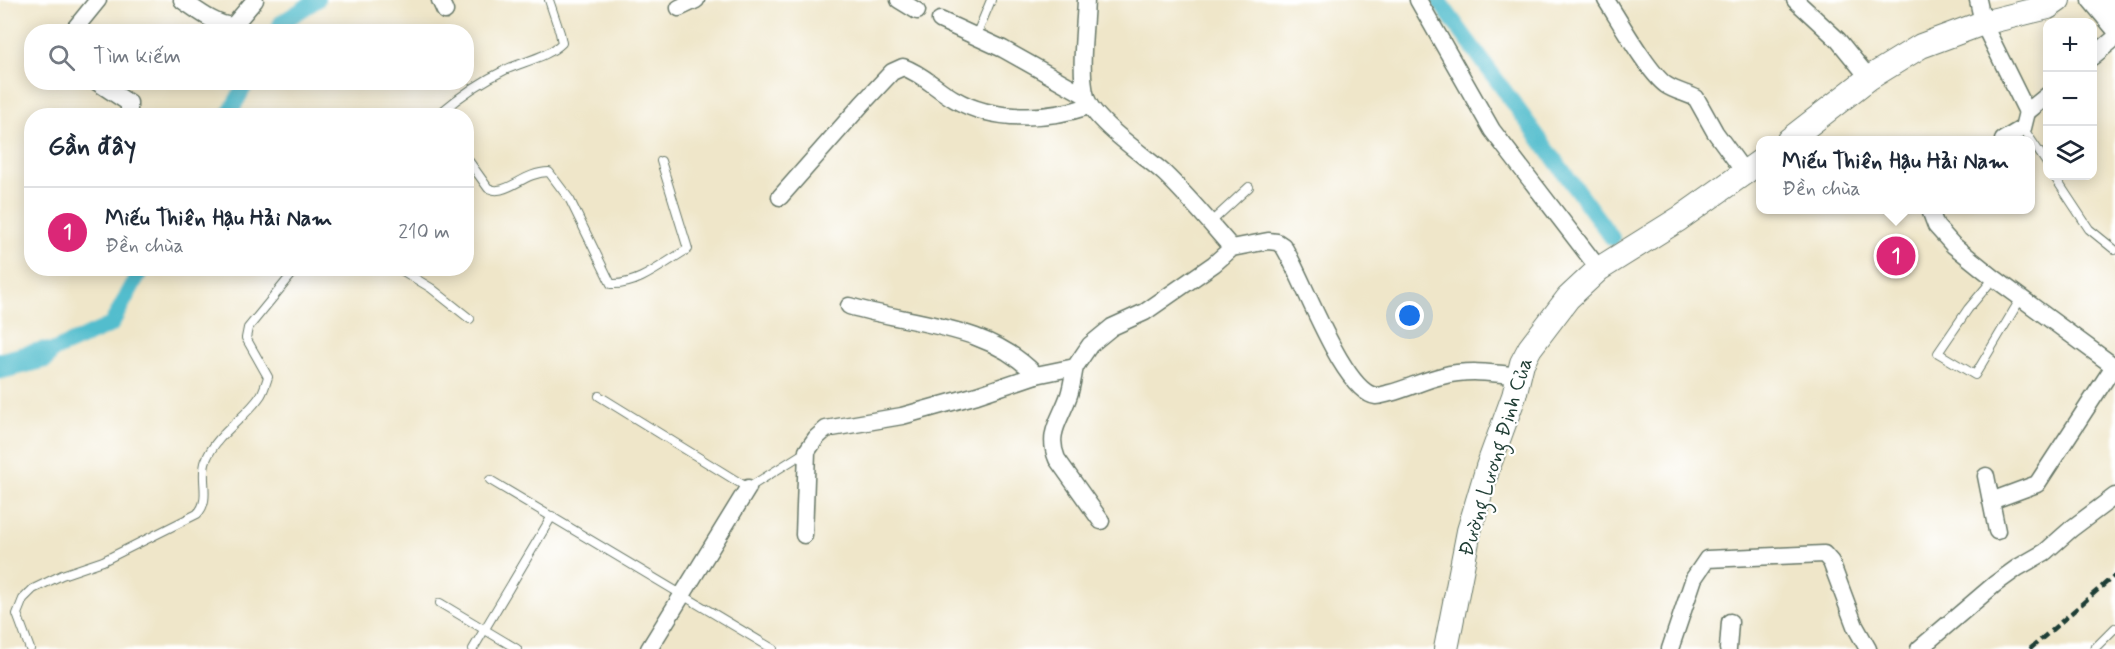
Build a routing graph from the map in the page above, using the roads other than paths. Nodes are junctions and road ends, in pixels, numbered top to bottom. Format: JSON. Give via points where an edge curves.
{"nodes":[{"id":1,"x":98,"y":0,"type":"edge"},
{"id":2,"x":182,"y":0,"type":"edge"},
{"id":3,"x":255,"y":0,"type":"edge"},
{"id":4,"x":549,"y":0,"type":"edge"},
{"id":5,"x":696,"y":0,"type":"edge"},
{"id":6,"x":899,"y":0,"type":"edge"},
{"id":7,"x":991,"y":0,"type":"edge"},
{"id":8,"x":1086,"y":0,"type":"edge"},
{"id":9,"x":1418,"y":0,"type":"edge"},
{"id":10,"x":1606,"y":0,"type":"edge"},
{"id":11,"x":1795,"y":0,"type":"edge"},
{"id":12,"x":2058,"y":0,"type":"edge"},
{"id":13,"x":2090,"y":0,"type":"edge"},
{"id":14,"x":2108,"y":0,"type":"edge"},
{"id":15,"x":680,"y":8,"type":"dead end"},
{"id":16,"x":2115,"y":9,"type":"edge"},
{"id":17,"x":917,"y":11,"type":"dead end"},
{"id":18,"x":1981,"y":11,"type":"edge"},
{"id":19,"x":940,"y":20,"type":"dead end"},
{"id":20,"x":78,"y":24,"type":"edge"},
{"id":21,"x":221,"y":24,"type":"edge"},
{"id":22,"x":235,"y":24,"type":"edge"},
{"id":23,"x":2115,"y":30,"type":"edge"},
{"id":24,"x":976,"y":36,"type":"junction"},
{"id":25,"x":2115,"y":38,"type":"edge"},
{"id":26,"x":2097,"y":53,"type":"edge"},
{"id":27,"x":1869,"y":78,"type":"junction"},
{"id":28,"x":474,"y":89,"type":"edge"},
{"id":29,"x":110,"y":90,"type":"edge"},
{"id":30,"x":472,"y":90,"type":"edge"},
{"id":31,"x":1087,"y":100,"type":"junction"},
{"id":32,"x":2043,"y":100,"type":"edge"},
{"id":33,"x":129,"y":108,"type":"edge"},
{"id":34,"x":447,"y":108,"type":"edge"},
{"id":35,"x":2025,"y":120,"type":"junction"},
{"id":36,"x":1795,"y":136,"type":"edge"},
{"id":37,"x":2008,"y":136,"type":"edge"},
{"id":38,"x":2033,"y":136,"type":"edge"},
{"id":39,"x":2035,"y":140,"type":"edge"},
{"id":40,"x":2043,"y":155,"type":"edge"},
{"id":41,"x":661,"y":161,"type":"dead end"},
{"id":42,"x":1753,"y":167,"type":"edge"},
{"id":43,"x":474,"y":168,"type":"edge"},
{"id":44,"x":2057,"y":180,"type":"edge"},
{"id":45,"x":1249,"y":187,"type":"dead end"},
{"id":46,"x":780,"y":197,"type":"dead end"},
{"id":47,"x":1932,"y":214,"type":"edge"},
{"id":48,"x":1210,"y":223,"type":"junction"},
{"id":49,"x":1232,"y":248,"type":"junction"},
{"id":50,"x":2115,"y":250,"type":"edge"},
{"id":51,"x":1599,"y":269,"type":"junction"},
{"id":52,"x":290,"y":276,"type":"edge"},
{"id":53,"x":411,"y":276,"type":"edge"},
{"id":54,"x":1994,"y":278,"type":"junction"},
{"id":55,"x":2021,"y":298,"type":"junction"},
{"id":56,"x":849,"y":306,"type":"dead end"},
{"id":57,"x":470,"y":320,"type":"dead end"},
{"id":58,"x":2114,"y":366,"type":"edge"},
{"id":59,"x":1075,"y":367,"type":"junction"},
{"id":60,"x":1036,"y":375,"type":"junction"},
{"id":61,"x":1520,"y":376,"type":"junction"},
{"id":62,"x":599,"y":396,"type":"dead end"},
{"id":63,"x":807,"y":451,"type":"junction"},
{"id":64,"x":1986,"y":476,"type":"dead end"},
{"id":65,"x":490,"y":480,"type":"dead end"},
{"id":66,"x":748,"y":488,"type":"junction"},
{"id":67,"x":2115,"y":496,"type":"edge"},
{"id":68,"x":1991,"y":501,"type":"junction"},
{"id":69,"x":552,"y":516,"type":"junction"},
{"id":70,"x":1101,"y":521,"type":"dead end"},
{"id":71,"x":1997,"y":531,"type":"dead end"},
{"id":72,"x":804,"y":535,"type":"dead end"},
{"id":73,"x":683,"y":594,"type":"junction"},
{"id":74,"x":440,"y":603,"type":"dead end"},
{"id":75,"x":1730,"y":622,"type":"dead end"},
{"id":76,"x":2115,"y":628,"type":"edge"},
{"id":77,"x":485,"y":630,"type":"junction"},
{"id":78,"x":30,"y":649,"type":"edge"},
{"id":79,"x":473,"y":649,"type":"edge"},
{"id":80,"x":517,"y":649,"type":"edge"},
{"id":81,"x":649,"y":649,"type":"edge"},
{"id":82,"x":773,"y":649,"type":"edge"},
{"id":83,"x":1446,"y":649,"type":"edge"},
{"id":84,"x":1670,"y":649,"type":"edge"},
{"id":85,"x":1728,"y":649,"type":"edge"},
{"id":86,"x":1868,"y":649,"type":"edge"},
{"id":87,"x":1920,"y":649,"type":"edge"},
{"id":88,"x":2094,"y":649,"type":"edge"}],
"edges":[{"from":1,"to":20,"type":"street"},
{"from":2,"to":21,"type":"street"},
{"from":3,"to":22,"type":"street"},
{"from":4,"to":28,"type":"lane","via":[[562,43]]},
{"from":5,"to":15,"type":"street"},
{"from":6,"to":17,"type":"street"},
{"from":7,"to":24,"type":"lane"},
{"from":8,"to":31,"type":"street","via":[[1083,71]]},
{"from":9,"to":51,"type":"street","via":[[1492,130]]},
{"from":10,"to":42,"type":"street","via":[[1663,83],[1696,98],[1715,132]]},
{"from":11,"to":27,"type":"street","via":[[1838,40]]},
{"from":12,"to":18,"type":"street","via":[[2048,8]]},
{"from":13,"to":23,"type":"street"},
{"from":14,"to":16,"type":"main road"},
{"from":18,"to":27,"type":"street"},
{"from":18,"to":35,"type":"street"},
{"from":19,"to":24,"type":"street"},
{"from":24,"to":31,"type":"street"},
{"from":25,"to":26,"type":"street"},
{"from":27,"to":36,"type":"street"},
{"from":29,"to":33,"type":"street","via":[[129,103]]},
{"from":30,"to":34,"type":"lane"},
{"from":31,"to":46,"type":"street","via":[[1069,112],[1040,116],[986,112],[954,99],[903,67],[892,72]]},
{"from":31,"to":48,"type":"street","via":[[1099,118],[1165,174]]},
{"from":32,"to":35,"type":"street"},
{"from":35,"to":37,"type":"street"},
{"from":35,"to":38,"type":"lane"},
{"from":39,"to":40,"type":"lane"},
{"from":41,"to":43,"type":"lane","via":[[688,249],[622,285],[611,284],[570,200],[549,172],[540,172],[499,190],[488,188]]},
{"from":42,"to":51,"type":"street","name":"Đường Lương Định Của"},
{"from":44,"to":50,"type":"lane","via":[[2090,229]]},
{"from":45,"to":48,"type":"lane"},
{"from":47,"to":54,"type":"street","via":[[1942,234]]},
{"from":48,"to":49,"type":"street"},
{"from":49,"to":59,"type":"street","via":[[1145,312],[1112,327],[1090,345]]},
{"from":49,"to":61,"type":"street","via":[[1268,241],[1283,246],[1335,351],[1365,391],[1376,396],[1442,375],[1483,371]]},
{"from":51,"to":61,"type":"street","name":"Đường Lương Định Của","via":[[1542,329],[1522,363]]},
{"from":52,"to":78,"type":"lane","via":[[248,328],[246,338],[268,377],[261,394],[213,447],[205,462],[202,510],[103,561],[33,589],[23,599],[17,614]]},
{"from":53,"to":57,"type":"lane"},
{"from":54,"to":55,"type":"street"},
{"from":54,"to":55,"type":"lane","via":[[1938,353],[1975,375]]},
{"from":55,"to":58,"type":"street"},
{"from":56,"to":60,"type":"street","via":[[978,338],[1011,353]]},
{"from":58,"to":68,"type":"street","via":[[2037,484]]},
{"from":59,"to":60,"type":"street"},
{"from":59,"to":70,"type":"street","via":[[1052,448]]},
{"from":60,"to":63,"type":"street","via":[[902,416],[826,429]]},
{"from":61,"to":83,"type":"street","name":"Đường Lương Định Của","via":[[1469,531]]},
{"from":62,"to":66,"type":"lane"},
{"from":63,"to":66,"type":"lane"},
{"from":63,"to":72,"type":"street"},
{"from":64,"to":68,"type":"street"},
{"from":65,"to":69,"type":"lane"},
{"from":66,"to":73,"type":"street"},
{"from":67,"to":87,"type":"street","via":[[2045,552],[1995,585]]},
{"from":68,"to":71,"type":"street"},
{"from":69,"to":73,"type":"lane"},
{"from":69,"to":77,"type":"lane"},
{"from":73,"to":81,"type":"street"},
{"from":73,"to":82,"type":"lane"},
{"from":74,"to":77,"type":"lane"},
{"from":75,"to":85,"type":"street"},
{"from":76,"to":88,"type":"lane"},
{"from":77,"to":79,"type":"lane"},
{"from":77,"to":80,"type":"lane"},
{"from":84,"to":86,"type":"street","via":[[1694,578],[1707,559],[1824,554]]}]}
